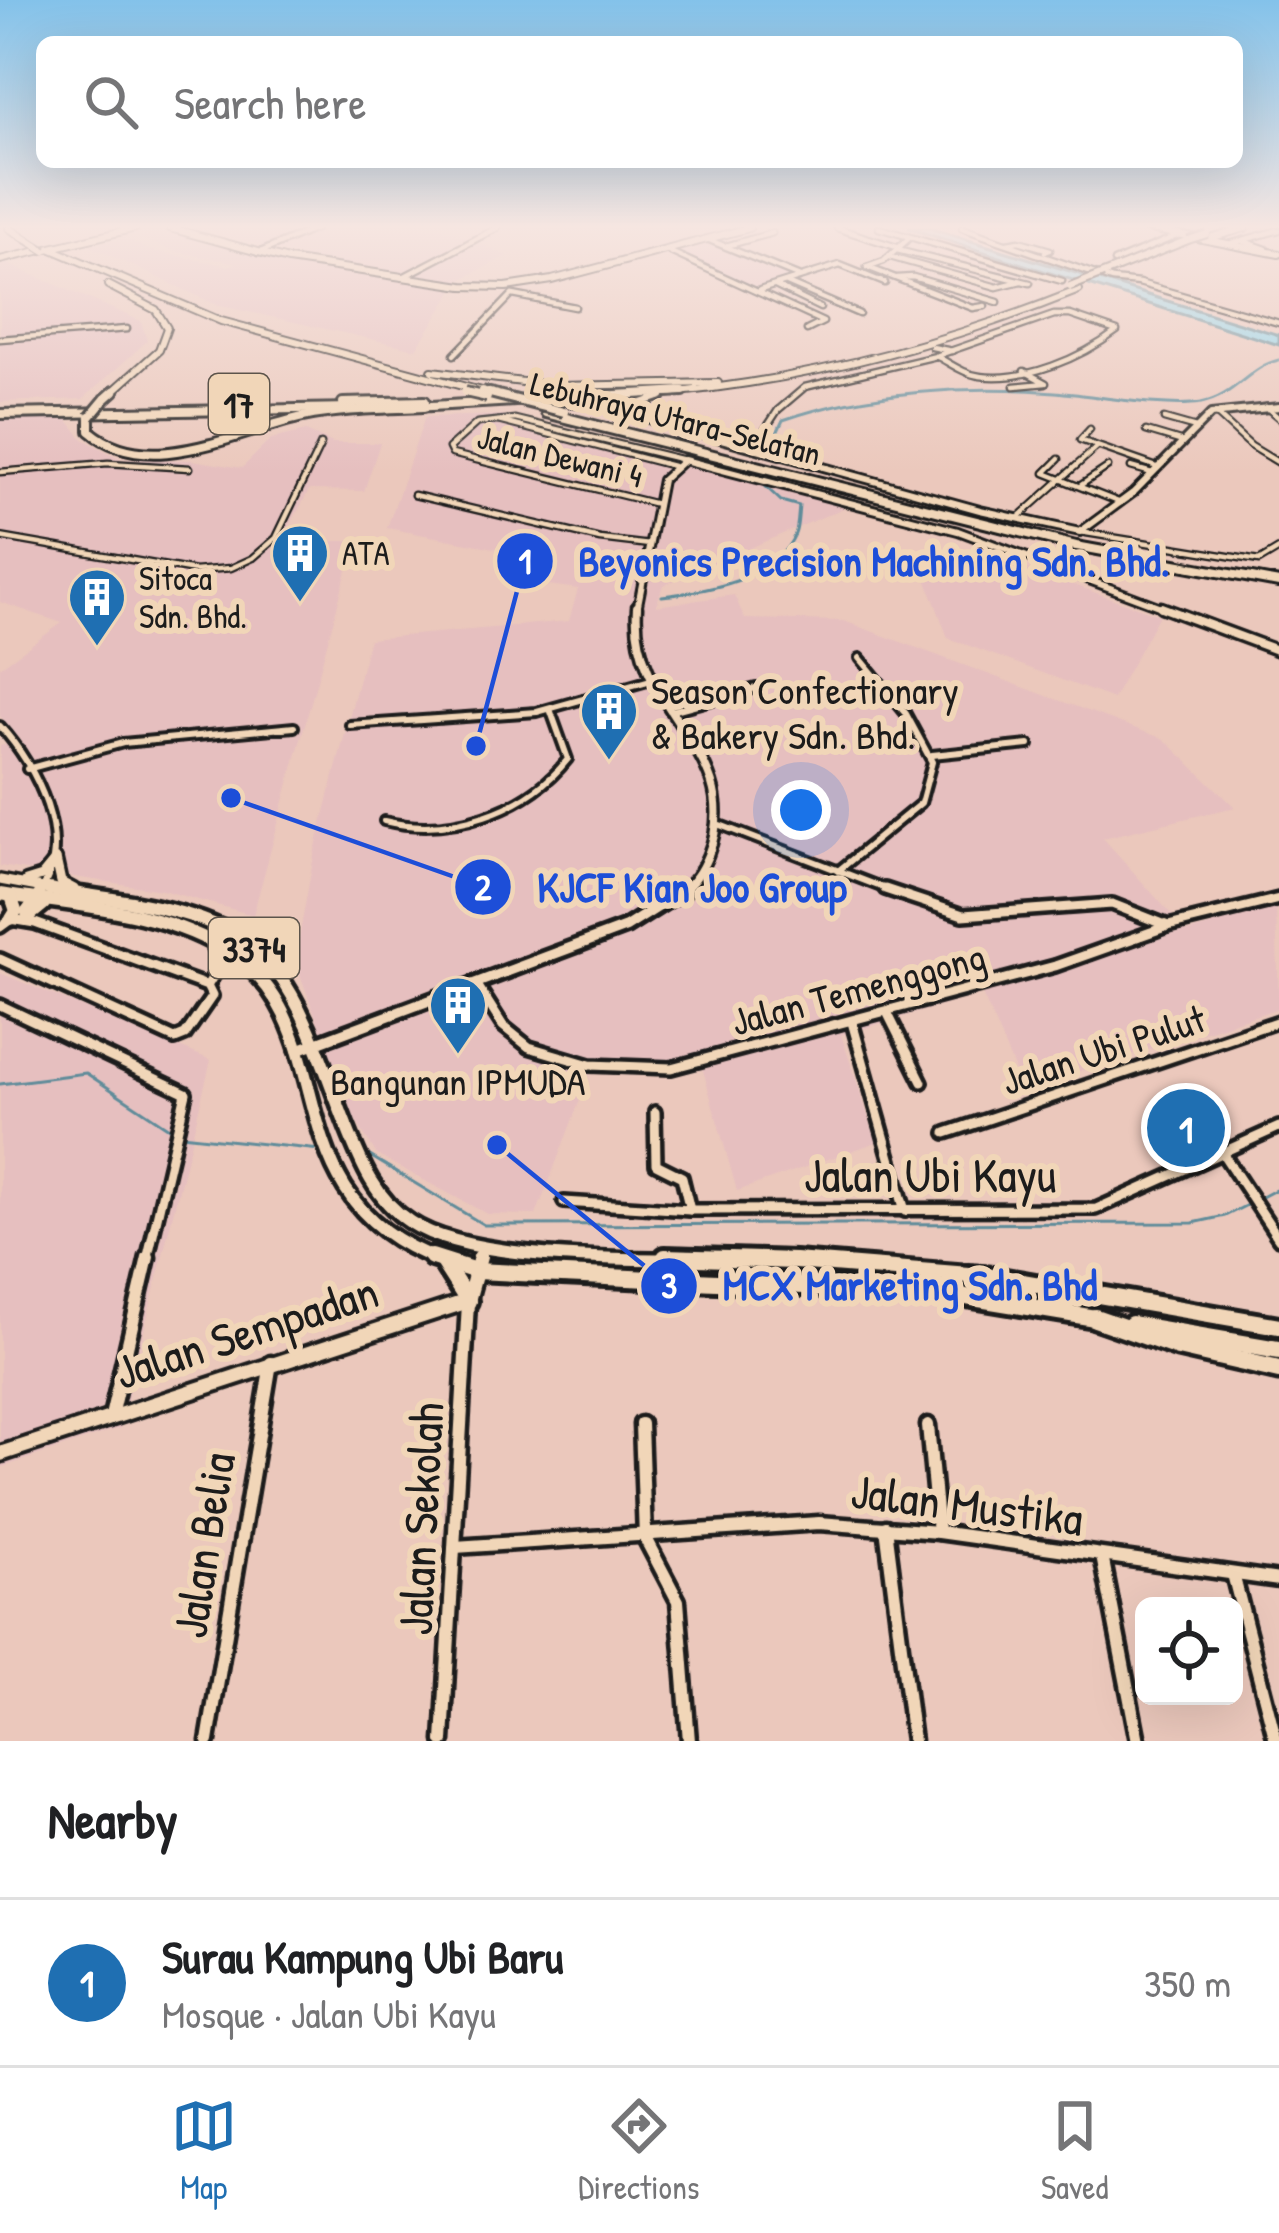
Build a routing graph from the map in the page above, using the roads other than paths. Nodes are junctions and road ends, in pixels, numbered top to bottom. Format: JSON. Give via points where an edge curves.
{"nodes":[{"id":1,"x":155,"y":309,"type":"edge"},
{"id":2,"x":184,"y":309,"type":"edge"},
{"id":3,"x":193,"y":309,"type":"edge"},
{"id":4,"x":498,"y":309,"type":"edge"},
{"id":5,"x":797,"y":309,"type":"edge"},
{"id":6,"x":846,"y":309,"type":"edge"},
{"id":7,"x":1009,"y":309,"type":"edge"},
{"id":8,"x":1036,"y":309,"type":"edge"},
{"id":9,"x":1042,"y":309,"type":"edge"},
{"id":10,"x":1230,"y":309,"type":"edge"},
{"id":11,"x":860,"y":314,"type":"dead end"},
{"id":12,"x":1034,"y":319,"type":"junction"},
{"id":13,"x":1279,"y":323,"type":"edge"},
{"id":14,"x":127,"y":328,"type":"dead end"},
{"id":15,"x":807,"y":330,"type":"dead end"},
{"id":16,"x":0,"y":339,"type":"edge"},
{"id":17,"x":290,"y":341,"type":"junction"},
{"id":18,"x":932,"y":346,"type":"junction"},
{"id":19,"x":953,"y":351,"type":"junction"},
{"id":20,"x":454,"y":356,"type":"dead end"},
{"id":21,"x":936,"y":356,"type":"junction"},
{"id":22,"x":1023,"y":371,"type":"junction"},
{"id":23,"x":718,"y":383,"type":"junction"},
{"id":24,"x":1014,"y":386,"type":"dead end"},
{"id":25,"x":662,"y":396,"type":"junction"},
{"id":26,"x":1279,"y":406,"type":"edge"},
{"id":27,"x":423,"y":407,"type":"junction"},
{"id":28,"x":567,"y":407,"type":"junction"},
{"id":29,"x":1266,"y":407,"type":"junction"},
{"id":30,"x":0,"y":412,"type":"edge"},
{"id":31,"x":1214,"y":413,"type":"junction"},
{"id":32,"x":634,"y":414,"type":"junction"},
{"id":33,"x":1279,"y":418,"type":"edge"},
{"id":34,"x":1164,"y":419,"type":"dead end"},
{"id":35,"x":497,"y":420,"type":"junction"},
{"id":36,"x":1196,"y":428,"type":"junction"},
{"id":37,"x":1090,"y":429,"type":"dead end"},
{"id":38,"x":1145,"y":431,"type":"dead end"},
{"id":39,"x":737,"y":441,"type":"junction"},
{"id":40,"x":1183,"y":442,"type":"junction"},
{"id":41,"x":321,"y":444,"type":"dead end"},
{"id":42,"x":755,"y":445,"type":"junction"},
{"id":43,"x":1097,"y":447,"type":"junction"},
{"id":44,"x":729,"y":450,"type":"dead end"},
{"id":45,"x":1059,"y":459,"type":"dead end"},
{"id":46,"x":684,"y":460,"type":"junction"},
{"id":47,"x":1279,"y":463,"type":"edge"},
{"id":48,"x":673,"y":466,"type":"junction"},
{"id":49,"x":1131,"y":466,"type":"dead end"},
{"id":50,"x":1108,"y":467,"type":"dead end"},
{"id":51,"x":190,"y":468,"type":"dead end"},
{"id":52,"x":1154,"y":470,"type":"junction"},
{"id":53,"x":0,"y":472,"type":"edge"},
{"id":54,"x":1062,"y":479,"type":"junction"},
{"id":55,"x":1080,"y":486,"type":"junction"},
{"id":56,"x":414,"y":495,"type":"dead end"},
{"id":57,"x":1121,"y":503,"type":"junction"},
{"id":58,"x":657,"y":504,"type":"junction"},
{"id":59,"x":1018,"y":518,"type":"junction"},
{"id":60,"x":1080,"y":532,"type":"junction"},
{"id":61,"x":0,"y":537,"type":"edge"},
{"id":62,"x":650,"y":545,"type":"junction"},
{"id":63,"x":1279,"y":549,"type":"edge"},
{"id":64,"x":1279,"y":580,"type":"edge"},
{"id":65,"x":1279,"y":652,"type":"edge"},
{"id":66,"x":860,"y":658,"type":"dead end"},
{"id":67,"x":651,"y":680,"type":"junction"},
{"id":68,"x":756,"y":688,"type":"dead end"},
{"id":69,"x":550,"y":710,"type":"junction"},
{"id":70,"x":670,"y":710,"type":"junction"},
{"id":71,"x":350,"y":724,"type":"dead end"},
{"id":72,"x":0,"y":725,"type":"edge"},
{"id":73,"x":294,"y":727,"type":"dead end"},
{"id":74,"x":11,"y":738,"type":"junction"},
{"id":75,"x":0,"y":741,"type":"edge"},
{"id":76,"x":1029,"y":745,"type":"dead end"},
{"id":77,"x":932,"y":755,"type":"junction"},
{"id":78,"x":27,"y":769,"type":"junction"},
{"id":79,"x":384,"y":821,"type":"dead end"},
{"id":80,"x":720,"y":825,"type":"junction"},
{"id":81,"x":56,"y":859,"type":"junction"},
{"id":82,"x":836,"y":872,"type":"junction"},
{"id":83,"x":0,"y":880,"type":"edge"},
{"id":84,"x":15,"y":882,"type":"junction"},
{"id":85,"x":43,"y":888,"type":"junction"},
{"id":86,"x":82,"y":894,"type":"junction"},
{"id":87,"x":6,"y":895,"type":"edge"},
{"id":88,"x":1279,"y":899,"type":"edge"},
{"id":89,"x":40,"y":901,"type":"junction"},
{"id":90,"x":31,"y":921,"type":"junction"},
{"id":91,"x":6,"y":923,"type":"edge"},
{"id":92,"x":1168,"y":926,"type":"junction"},
{"id":93,"x":208,"y":936,"type":"junction"},
{"id":94,"x":0,"y":958,"type":"edge"},
{"id":95,"x":477,"y":985,"type":"junction"},
{"id":96,"x":207,"y":986,"type":"junction"},
{"id":97,"x":0,"y":1005,"type":"edge"},
{"id":98,"x":887,"y":1012,"type":"junction"},
{"id":99,"x":1279,"y":1021,"type":"edge"},
{"id":100,"x":852,"y":1022,"type":"junction"},
{"id":101,"x":314,"y":1044,"type":"junction"},
{"id":102,"x":297,"y":1050,"type":"junction"},
{"id":103,"x":922,"y":1082,"type":"dead end"},
{"id":104,"x":655,"y":1112,"type":"dead end"},
{"id":105,"x":1279,"y":1127,"type":"edge"},
{"id":106,"x":946,"y":1133,"type":"dead end"},
{"id":107,"x":1222,"y":1154,"type":"junction"},
{"id":108,"x":564,"y":1202,"type":"dead end"},
{"id":109,"x":690,"y":1210,"type":"junction"},
{"id":110,"x":905,"y":1210,"type":"junction"},
{"id":111,"x":1279,"y":1238,"type":"edge"},
{"id":112,"x":482,"y":1251,"type":"junction"},
{"id":113,"x":443,"y":1262,"type":"junction"},
{"id":114,"x":476,"y":1271,"type":"junction"},
{"id":115,"x":468,"y":1301,"type":"junction"},
{"id":116,"x":1095,"y":1318,"type":"junction"},
{"id":117,"x":1279,"y":1326,"type":"edge"},
{"id":118,"x":1279,"y":1350,"type":"edge"},
{"id":119,"x":271,"y":1362,"type":"junction"},
{"id":120,"x":1279,"y":1370,"type":"edge"},
{"id":121,"x":111,"y":1416,"type":"junction"},
{"id":122,"x":641,"y":1424,"type":"dead end"},
{"id":123,"x":928,"y":1425,"type":"dead end"},
{"id":124,"x":0,"y":1454,"type":"edge"},
{"id":125,"x":886,"y":1527,"type":"junction"},
{"id":126,"x":938,"y":1532,"type":"junction"},
{"id":127,"x":645,"y":1538,"type":"junction"},
{"id":128,"x":455,"y":1547,"type":"junction"},
{"id":129,"x":1102,"y":1556,"type":"junction"},
{"id":130,"x":1233,"y":1574,"type":"junction"},
{"id":131,"x":1279,"y":1580,"type":"edge"},
{"id":132,"x":208,"y":1741,"type":"edge"},
{"id":133,"x":443,"y":1741,"type":"edge"},
{"id":134,"x":689,"y":1741,"type":"edge"},
{"id":135,"x":913,"y":1741,"type":"edge"},
{"id":136,"x":1138,"y":1741,"type":"edge"},
{"id":137,"x":1276,"y":1741,"type":"edge"}],
"edges":[{"from":1,"to":27,"type":"highway","bridge":true,"via":[[167,328],[159,350],[90,417],[100,442],[150,452],[310,415]]},
{"from":2,"to":64,"type":"highway","name":"Lebuhraya Utara–Selatan","bridge":true,"via":[[250,335],[1058,542]]},
{"from":3,"to":17,"type":"highway","name":"Lebuhraya Utara–Selatan"},
{"from":4,"to":20,"type":"street"},
{"from":5,"to":15,"type":"street","via":[[823,322]]},
{"from":6,"to":11,"type":"street"},
{"from":7,"to":23,"type":"highway","number":"17","via":[[922,342]]},
{"from":8,"to":18,"type":"highway","number":"17"},
{"from":9,"to":12,"type":"street"},
{"from":10,"to":13,"type":"street"},
{"from":12,"to":19,"type":"street"},
{"from":12,"to":22,"type":"street","via":[[1061,314],[1117,334]]},
{"from":14,"to":16,"type":"street"},
{"from":17,"to":23,"type":"highway","via":[[495,381]]},
{"from":17,"to":28,"type":"highway","name":"Lebuhraya Utara–Selatan","bridge":true},
{"from":18,"to":19,"type":"street"},
{"from":18,"to":25,"type":"highway","number":"17","via":[[815,374]]},
{"from":19,"to":21,"type":"street"},
{"from":21,"to":22,"type":"street","via":[[978,376]]},
{"from":21,"to":42,"type":"street","via":[[806,387]]},
{"from":22,"to":24,"type":"street","via":[[1046,383]]},
{"from":23,"to":30,"type":"highway","number":"17","via":[[538,399]]},
{"from":25,"to":28,"type":"highway","number":"17"},
{"from":25,"to":32,"type":"street","via":[[634,402]]},
{"from":26,"to":29,"type":"street"},
{"from":27,"to":28,"type":"highway","number":"17"},
{"from":27,"to":30,"type":"highway","number":"17"},
{"from":28,"to":32,"type":"street","via":[[610,404]]},
{"from":28,"to":64,"type":"highway","name":"Lebuhraya Utara–Selatan","via":[[1028,528]]},
{"from":29,"to":31,"type":"street"},
{"from":29,"to":33,"type":"street"},
{"from":31,"to":36,"type":"street"},
{"from":31,"to":47,"type":"street"},
{"from":32,"to":39,"type":"street"},
{"from":34,"to":36,"type":"street"},
{"from":35,"to":46,"type":"street"},
{"from":35,"to":48,"type":"street"},
{"from":35,"to":58,"type":"street","name":"Jalan Dewani 4","via":[[478,423],[451,445],[452,454]]},
{"from":36,"to":40,"type":"street"},
{"from":37,"to":43,"type":"street","via":[[1080,440]]},
{"from":38,"to":40,"type":"street"},
{"from":39,"to":42,"type":"street"},
{"from":39,"to":44,"type":"street"},
{"from":40,"to":52,"type":"street"},
{"from":41,"to":61,"type":"street","via":[[275,538],[231,568],[188,570]]},
{"from":42,"to":59,"type":"street"},
{"from":43,"to":52,"type":"street"},
{"from":43,"to":54,"type":"street"},
{"from":45,"to":54,"type":"street","via":[[1043,471]]},
{"from":46,"to":48,"type":"street"},
{"from":46,"to":65,"type":"street","via":[[958,531]]},
{"from":48,"to":58,"type":"street"},
{"from":49,"to":52,"type":"street"},
{"from":50,"to":55,"type":"street"},
{"from":51,"to":53,"type":"street","via":[[108,463]]},
{"from":52,"to":57,"type":"street"},
{"from":54,"to":55,"type":"street"},
{"from":54,"to":59,"type":"street"},
{"from":55,"to":57,"type":"street"},
{"from":56,"to":62,"type":"street"},
{"from":57,"to":60,"type":"street"},
{"from":58,"to":62,"type":"street"},
{"from":59,"to":60,"type":"street"},
{"from":60,"to":63,"type":"street","via":[[1258,561]]},
{"from":62,"to":67,"type":"street","via":[[635,631]]},
{"from":66,"to":77,"type":"street"},
{"from":67,"to":69,"type":"street"},
{"from":67,"to":70,"type":"street"},
{"from":68,"to":70,"type":"street"},
{"from":69,"to":71,"type":"street"},
{"from":69,"to":79,"type":"street","via":[[568,759],[557,778],[464,820],[401,828]]},
{"from":70,"to":80,"type":"street","via":[[712,772]]},
{"from":72,"to":74,"type":"street"},
{"from":73,"to":78,"type":"street","via":[[123,743]]},
{"from":74,"to":75,"type":"street"},
{"from":74,"to":78,"type":"street"},
{"from":76,"to":77,"type":"street"},
{"from":77,"to":82,"type":"street","via":[[922,803]]},
{"from":78,"to":81,"type":"street","via":[[55,834]]},
{"from":80,"to":82,"type":"street"},
{"from":80,"to":95,"type":"street","via":[[704,866],[667,903]]},
{"from":81,"to":84,"type":"main road","via":[[42,876]]},
{"from":81,"to":85,"type":"street"},
{"from":81,"to":86,"type":"main road","via":[[61,883]]},
{"from":82,"to":92,"type":"street","via":[[963,914],[1112,904]]},
{"from":83,"to":84,"type":"main road","number":"3374"},
{"from":84,"to":85,"type":"main road","number":"3374"},
{"from":85,"to":86,"type":"main road","number":"3374"},
{"from":85,"to":89,"type":"street"},
{"from":86,"to":101,"type":"main road","number":"3374","via":[[188,913],[234,934],[273,966]]},
{"from":87,"to":89,"type":"main road","number":"3374"},
{"from":87,"to":91,"type":"main road","via":[[16,911]]},
{"from":88,"to":92,"type":"street","name":"Jalan Temenggong"},
{"from":89,"to":90,"type":"main road"},
{"from":89,"to":93,"type":"main road","number":"3374"},
{"from":90,"to":91,"type":"street"},
{"from":90,"to":96,"type":"street"},
{"from":92,"to":98,"type":"street","name":"Jalan Temenggong"},
{"from":93,"to":96,"type":"street","via":[[221,964]]},
{"from":93,"to":102,"type":"main road","number":"3374","via":[[261,976]]},
{"from":94,"to":96,"type":"street","via":[[175,1039],[211,1000]]},
{"from":95,"to":100,"type":"street","name":"Jalan Temenggong","via":[[526,1047],[620,1069],[696,1063]]},
{"from":95,"to":101,"type":"street"},
{"from":97,"to":121,"type":"street","via":[[183,1090]]},
{"from":98,"to":100,"type":"street","name":"Jalan Temenggong"},
{"from":98,"to":103,"type":"street"},
{"from":99,"to":106,"type":"street","name":"Jalan Ubi Pulut"},
{"from":100,"to":110,"type":"street"},
{"from":101,"to":102,"type":"street"},
{"from":101,"to":112,"type":"main road","number":"3374","via":[[357,1158],[384,1202],[409,1222]]},
{"from":102,"to":113,"type":"main road","number":"3374","via":[[352,1204],[412,1251]]},
{"from":104,"to":109,"type":"street","via":[[656,1163],[682,1177]]},
{"from":105,"to":107,"type":"street","name":"Jalan Ubi Kayu"},
{"from":107,"to":110,"type":"street","name":"Jalan Ubi Kayu","via":[[1096,1209]]},
{"from":107,"to":111,"type":"street"},
{"from":108,"to":109,"type":"street","name":"Jalan Ubi Kayu"},
{"from":109,"to":110,"type":"street","name":"Jalan Ubi Kayu"},
{"from":112,"to":114,"type":"street"},
{"from":112,"to":117,"type":"main road","number":"3374","via":[[970,1275]]},
{"from":113,"to":114,"type":"main road","number":"3374"},
{"from":113,"to":115,"type":"main road"},
{"from":114,"to":115,"type":"street"},
{"from":114,"to":116,"type":"main road","number":"3374","via":[[936,1292]]},
{"from":115,"to":119,"type":"street","name":"Jalan Sempadan"},
{"from":115,"to":128,"type":"street","name":"Jalan Sekolah"},
{"from":116,"to":118,"type":"highway"},
{"from":116,"to":120,"type":"highway"},
{"from":119,"to":121,"type":"street","name":"Jalan Sempadan"},
{"from":119,"to":132,"type":"street","name":"Jalan Belia"},
{"from":121,"to":124,"type":"street","name":"Jalan Sempadan"},
{"from":122,"to":127,"type":"street"},
{"from":123,"to":126,"type":"street"},
{"from":125,"to":126,"type":"street","name":"Jalan Mustika"},
{"from":125,"to":127,"type":"street","name":"Jalan Mustika","via":[[796,1524]]},
{"from":125,"to":135,"type":"street"},
{"from":126,"to":129,"type":"street","name":"Jalan Mustika"},
{"from":127,"to":128,"type":"street","name":"Jalan Mustika"},
{"from":127,"to":134,"type":"street","via":[[677,1601]]},
{"from":128,"to":133,"type":"street","name":"Jalan Sekolah"},
{"from":129,"to":130,"type":"street","name":"Jalan Mustika"},
{"from":129,"to":136,"type":"street"},
{"from":130,"to":131,"type":"street","name":"Jalan Mustika"},
{"from":130,"to":137,"type":"street"}]}
